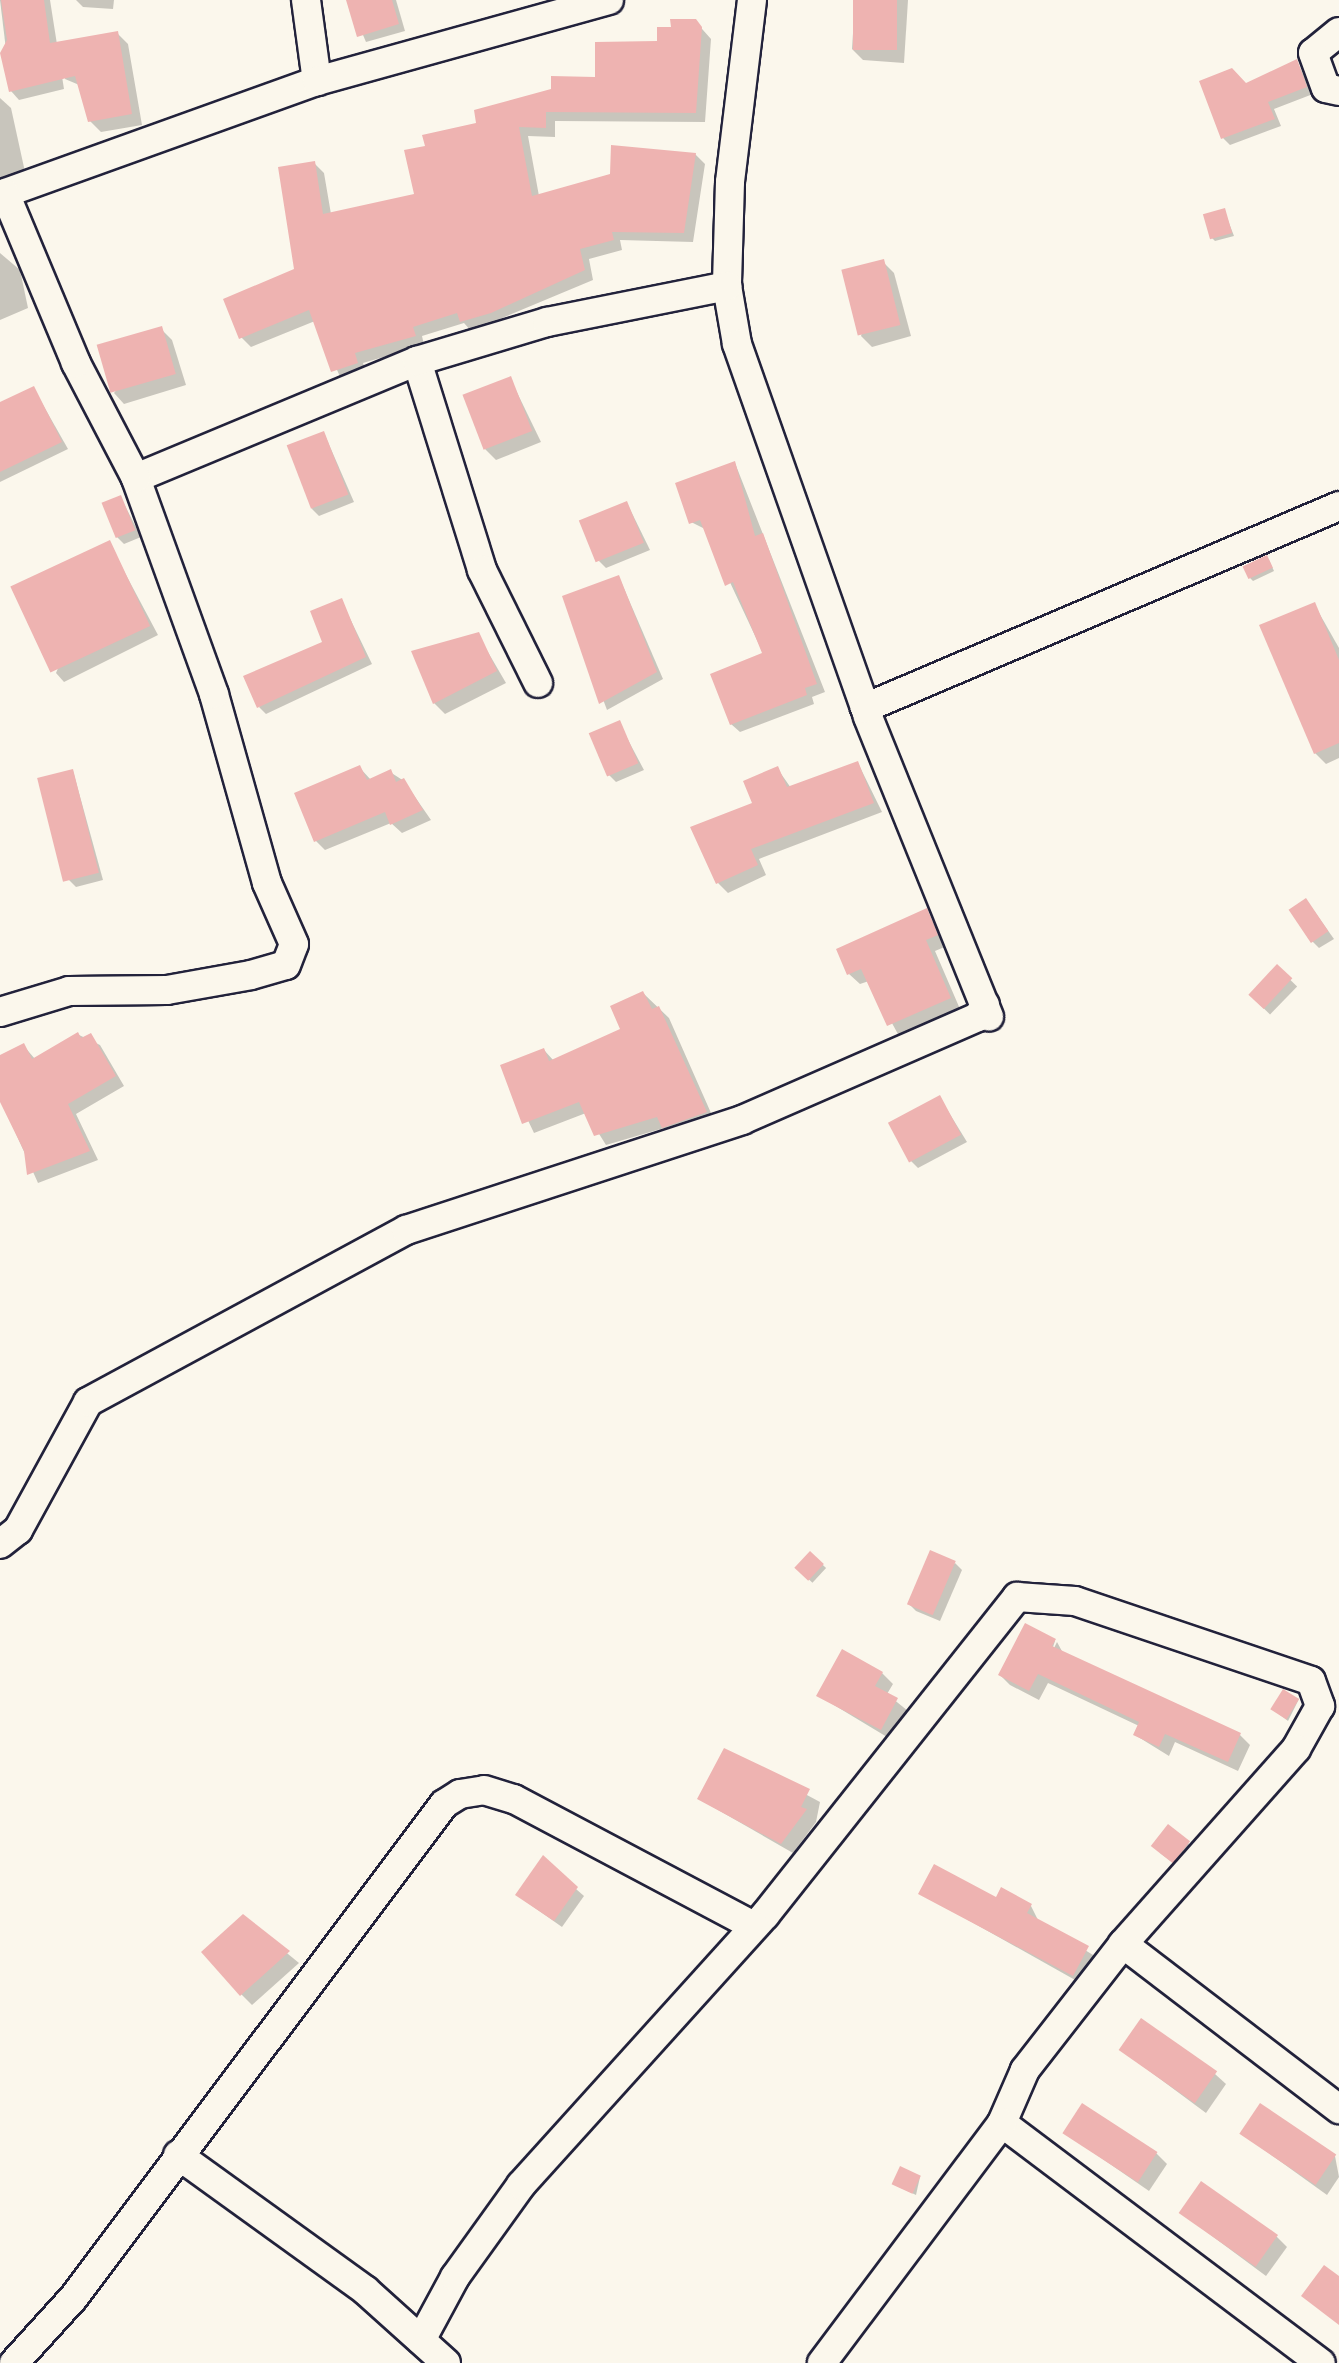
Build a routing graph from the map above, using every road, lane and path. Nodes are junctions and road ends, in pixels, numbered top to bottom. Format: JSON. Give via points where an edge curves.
{"nodes":[{"id":1,"x":306,"y":0,"type":"edge"},
{"id":2,"x":609,"y":0,"type":"edge"},
{"id":3,"x":752,"y":0,"type":"edge"},
{"id":4,"x":1339,"y":32,"type":"edge"},
{"id":5,"x":317,"y":81,"type":"junction"},
{"id":6,"x":1339,"y":91,"type":"edge"},
{"id":7,"x":2,"y":194,"type":"edge"},
{"id":8,"x":727,"y":286,"type":"junction"},
{"id":9,"x":417,"y":361,"type":"junction"},
{"id":10,"x":136,"y":478,"type":"junction"},
{"id":11,"x":1339,"y":506,"type":"edge"},
{"id":12,"x":538,"y":683,"type":"dead end"},
{"id":13,"x":865,"y":708,"type":"junction"},
{"id":14,"x":0,"y":1012,"type":"edge"},
{"id":15,"x":0,"y":1544,"type":"edge"},
{"id":16,"x":1339,"y":1680,"type":"edge"},
{"id":17,"x":1320,"y":1706,"type":"junction"},
{"id":18,"x":754,"y":1926,"type":"junction"},
{"id":19,"x":1123,"y":1944,"type":"junction"},
{"id":20,"x":1339,"y":2109,"type":"edge"},
{"id":21,"x":1002,"y":2123,"type":"junction"},
{"id":22,"x":178,"y":2155,"type":"junction"},
{"id":23,"x":421,"y":2340,"type":"junction"},
{"id":24,"x":14,"y":2363,"type":"edge"},
{"id":25,"x":446,"y":2363,"type":"edge"},
{"id":26,"x":822,"y":2363,"type":"edge"},
{"id":27,"x":1321,"y":2363,"type":"edge"}],
"edges":[{"from":1,"to":5,"type":"street"},
{"from":2,"to":5,"type":"street"},
{"from":3,"to":8,"type":"street","via":[[733,134]]},
{"from":4,"to":6,"type":"street","via":[[1313,53],[1326,88]]},
{"from":5,"to":7,"type":"street"},
{"from":7,"to":10,"type":"street","via":[[76,363]]},
{"from":8,"to":9,"type":"street","via":[[547,322]]},
{"from":8,"to":13,"type":"street","via":[[737,344]]},
{"from":9,"to":10,"type":"street"},
{"from":9,"to":12,"type":"street","via":[[482,570]]},
{"from":10,"to":14,"type":"street","via":[[214,694],[267,883],[294,944],[292,960],[167,990],[69,991]]},
{"from":11,"to":13,"type":"street"},
{"from":13,"to":15,"type":"street","via":[[986,1000],[990,1019],[985,1005],[978,1017],[742,1120],[406,1230],[88,1402],[18,1530]]},
{"from":16,"to":17,"type":"street"},
{"from":17,"to":18,"type":"street","via":[[1302,1675],[1075,1601],[1017,1597]]},
{"from":17,"to":19,"type":"street","via":[[1296,1749]]},
{"from":18,"to":22,"type":"street","via":[[543,1812],[484,1790],[467,1791],[444,1804]]},
{"from":18,"to":23,"type":"street","via":[[521,2185],[455,2277]]},
{"from":19,"to":20,"type":"street"},
{"from":19,"to":21,"type":"street","via":[[1025,2070]]},
{"from":21,"to":26,"type":"street"},
{"from":21,"to":27,"type":"street"},
{"from":22,"to":23,"type":"street","via":[[262,2211]]},
{"from":22,"to":24,"type":"street","via":[[74,2297]]},
{"from":23,"to":25,"type":"street"}]}
